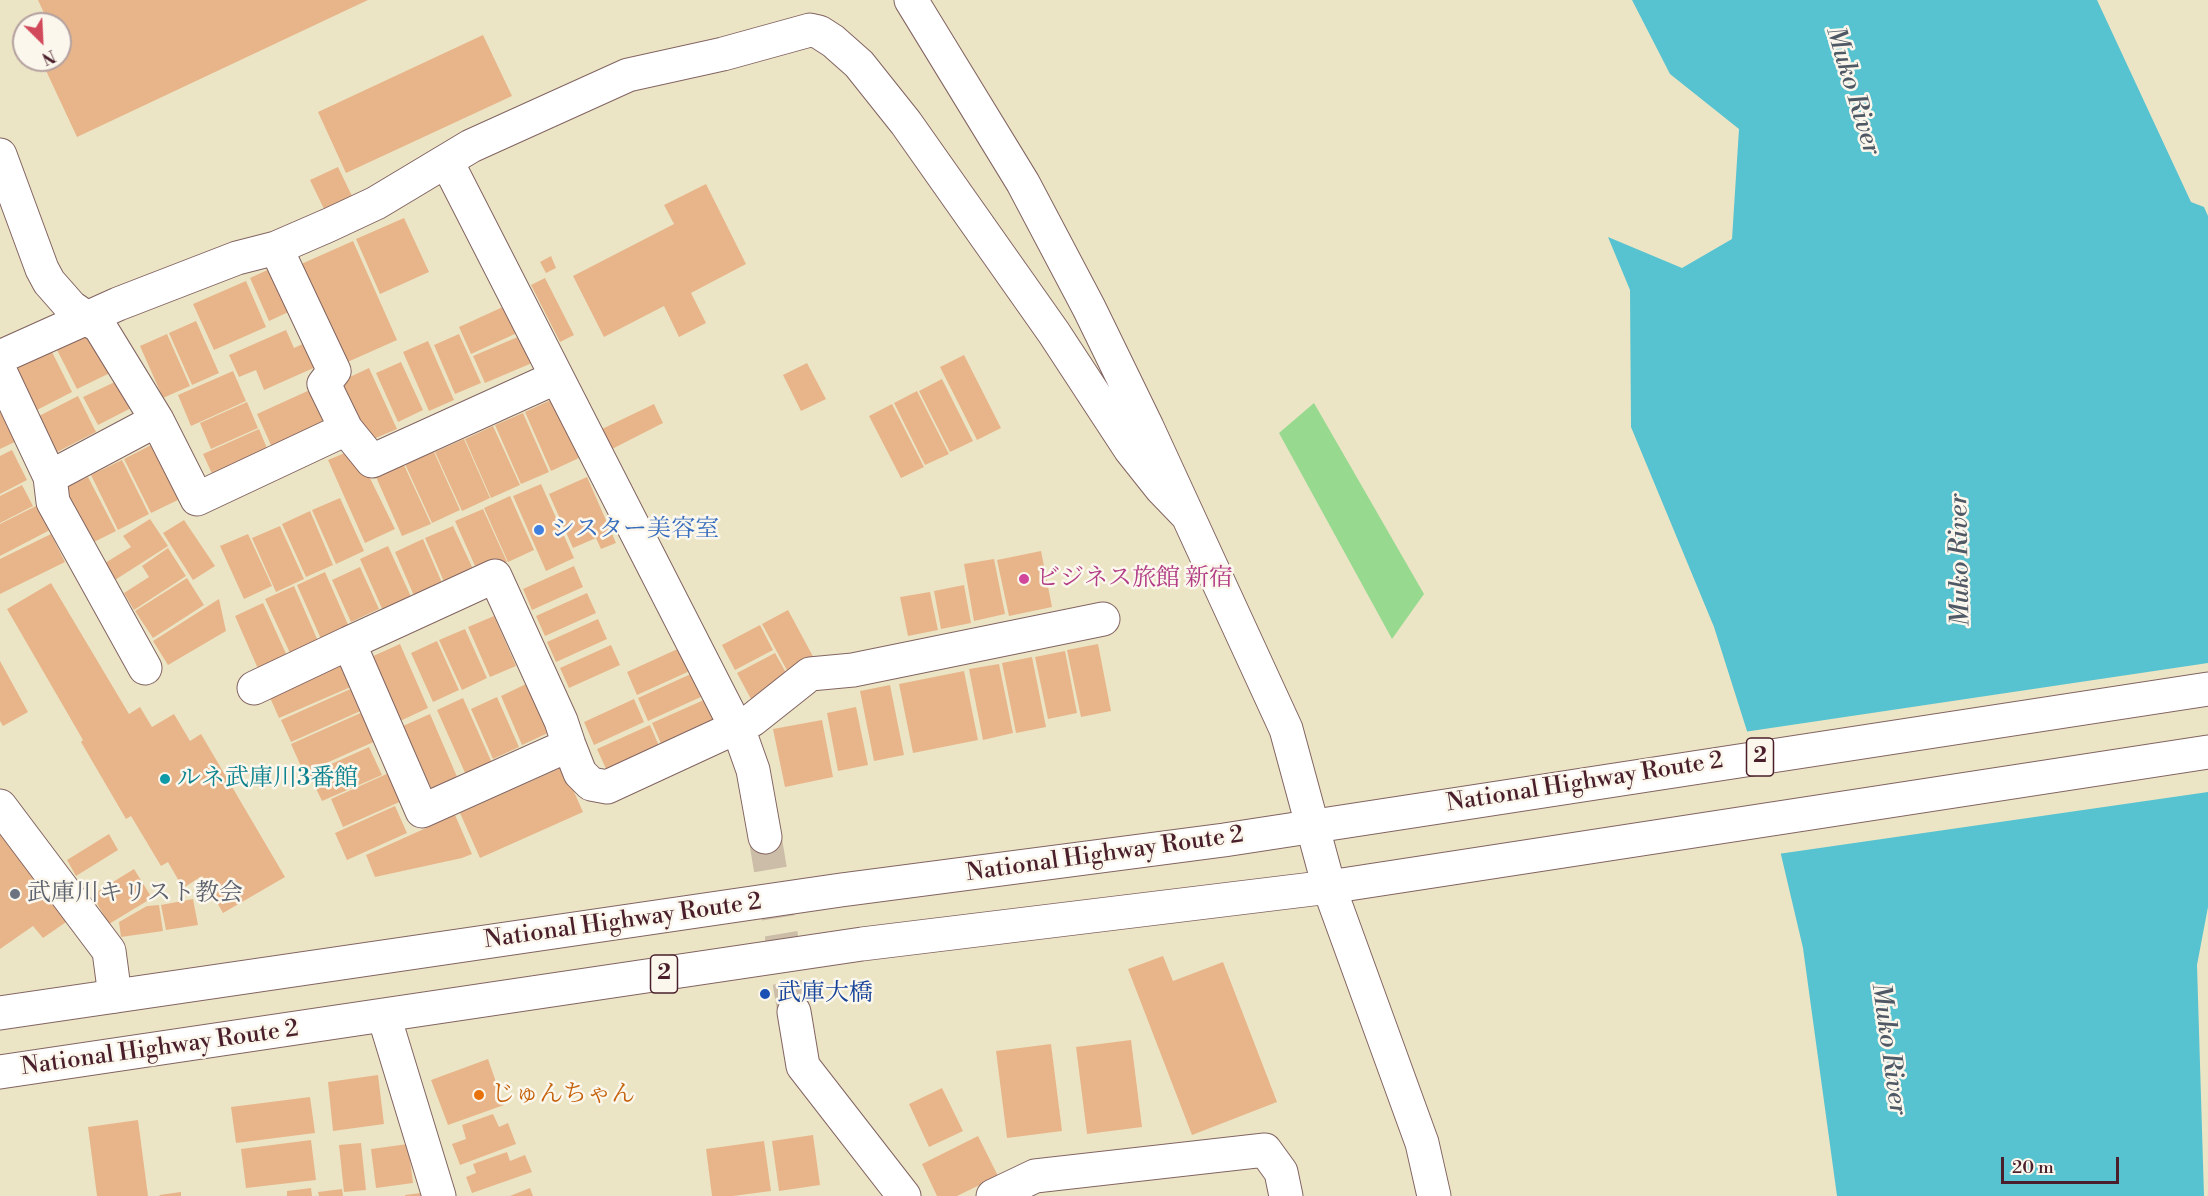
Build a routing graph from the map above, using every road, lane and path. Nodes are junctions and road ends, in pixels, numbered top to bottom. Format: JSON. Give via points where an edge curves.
{"nodes":[{"id":1,"x":911,"y":0,"type":"edge"},
{"id":2,"x":0,"y":155,"type":"edge"},
{"id":3,"x":447,"y":162,"type":"junction"},
{"id":4,"x":276,"y":248,"type":"junction"},
{"id":5,"x":87,"y":317,"type":"junction"},
{"id":6,"x":0,"y":357,"type":"edge"},
{"id":7,"x":0,"y":371,"type":"edge"},
{"id":8,"x":557,"y":377,"type":"junction"},
{"id":9,"x":157,"y":420,"type":"junction"},
{"id":10,"x":346,"y":429,"type":"junction"},
{"id":11,"x":50,"y":477,"type":"junction"},
{"id":12,"x":1187,"y":515,"type":"junction"},
{"id":13,"x":1103,"y":619,"type":"dead end"},
{"id":14,"x":349,"y":643,"type":"junction"},
{"id":15,"x":145,"y":668,"type":"dead end"},
{"id":16,"x":254,"y":688,"type":"dead end"},
{"id":17,"x":2208,"y":689,"type":"edge"},
{"id":18,"x":737,"y":728,"type":"junction"},
{"id":19,"x":569,"y":745,"type":"junction"},
{"id":20,"x":2208,"y":752,"type":"edge"},
{"id":21,"x":0,"y":806,"type":"edge"},
{"id":22,"x":1311,"y":826,"type":"junction"},
{"id":23,"x":765,"y":837,"type":"tunnel mouth"},
{"id":24,"x":1329,"y":887,"type":"junction"},
{"id":25,"x":115,"y":996,"type":"junction"},
{"id":26,"x":794,"y":1012,"type":"tunnel mouth"},
{"id":27,"x":0,"y":1013,"type":"edge"},
{"id":28,"x":384,"y":1016,"type":"junction"},
{"id":29,"x":0,"y":1072,"type":"edge"},
{"id":30,"x":439,"y":1196,"type":"edge"},
{"id":31,"x":904,"y":1196,"type":"edge"},
{"id":32,"x":993,"y":1196,"type":"edge"},
{"id":33,"x":1286,"y":1196,"type":"edge"},
{"id":34,"x":1434,"y":1196,"type":"edge"}],
"edges":[{"from":1,"to":12,"type":"main road","via":[[1023,183],[1089,308]]},
{"from":2,"to":5,"type":"main road","via":[[42,269],[71,307]]},
{"from":3,"to":4,"type":"main road","via":[[376,203]]},
{"from":3,"to":8,"type":"main road"},
{"from":3,"to":12,"type":"main road","via":[[471,146],[628,75],[810,30],[819,32],[859,64],[906,123],[1054,333],[1130,449]]},
{"from":4,"to":5,"type":"main road","via":[[237,258]]},
{"from":4,"to":10,"type":"main road","via":[[334,371],[324,384]]},
{"from":5,"to":6,"type":"main road"},
{"from":5,"to":9,"type":"main road","via":[[100,327]]},
{"from":7,"to":11,"type":"main road"},
{"from":8,"to":10,"type":"main road","via":[[372,461]]},
{"from":8,"to":18,"type":"main road"},
{"from":9,"to":10,"type":"main road","via":[[196,499]]},
{"from":9,"to":11,"type":"main road"},
{"from":11,"to":15,"type":"main road","via":[[53,502]]},
{"from":12,"to":22,"type":"main road","via":[[1286,729]]},
{"from":13,"to":18,"type":"main road","via":[[854,670],[810,674]]},
{"from":14,"to":16,"type":"main road"},
{"from":14,"to":19,"type":"main road","via":[[422,811]]},
{"from":14,"to":19,"type":"main road","via":[[495,576]]},
{"from":17,"to":22,"type":"main road","name":"National Highway Route 2","number":"2"},
{"from":18,"to":19,"type":"main road","via":[[607,787],[591,784],[580,773]]},
{"from":18,"to":23,"type":"main road","via":[[753,770]]},
{"from":20,"to":24,"type":"main road","name":"National Highway Route 2","number":"2"},
{"from":21,"to":25,"type":"main road","via":[[110,951]]},
{"from":22,"to":24,"type":"main road"},
{"from":22,"to":25,"type":"main road","name":"National Highway Route 2","number":"2"},
{"from":24,"to":28,"type":"main road","name":"National Highway Route 2","number":"2","via":[[862,944]]},
{"from":24,"to":34,"type":"main road","via":[[1422,1143]]},
{"from":25,"to":27,"type":"main road","name":"National Highway Route 2","number":"2"},
{"from":26,"to":31,"type":"main road","via":[[803,1066]]},
{"from":28,"to":29,"type":"main road","name":"National Highway Route 2","number":"2"},
{"from":28,"to":30,"type":"main road"},
{"from":32,"to":33,"type":"main road","via":[[1035,1176],[1265,1150],[1281,1172]]}]}
